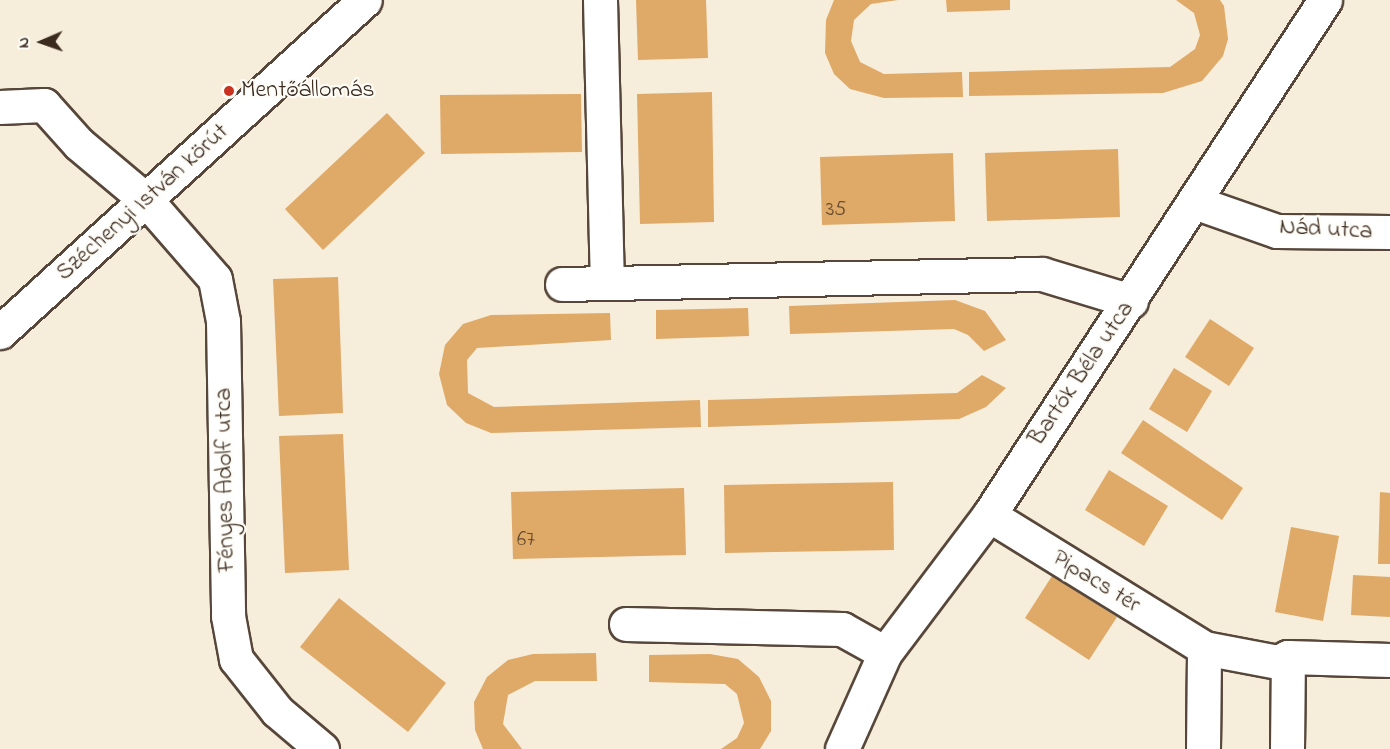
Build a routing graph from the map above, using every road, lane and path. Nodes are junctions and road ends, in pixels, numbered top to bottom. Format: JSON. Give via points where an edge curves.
{"nodes":[{"id":1,"x":600,"y":0,"type":"edge"},
{"id":2,"x":1325,"y":0,"type":"edge"},
{"id":3,"x":351,"y":4,"type":"edge"},
{"id":4,"x":0,"y":107,"type":"edge"},
{"id":5,"x":147,"y":201,"type":"junction"},
{"id":6,"x":1194,"y":202,"type":"junction"},
{"id":7,"x":1390,"y":232,"type":"edge"},
{"id":8,"x":607,"y":283,"type":"junction"},
{"id":9,"x":562,"y":284,"type":"dead end"},
{"id":10,"x":1131,"y":301,"type":"junction"},
{"id":11,"x":0,"y":332,"type":"edge"},
{"id":12,"x":989,"y":514,"type":"junction"},
{"id":13,"x":626,"y":624,"type":"dead end"},
{"id":14,"x":1204,"y":648,"type":"junction"},
{"id":15,"x":885,"y":653,"type":"junction"},
{"id":16,"x":1288,"y":657,"type":"junction"},
{"id":17,"x":1390,"y":660,"type":"edge"},
{"id":18,"x":322,"y":749,"type":"edge"},
{"id":19,"x":842,"y":749,"type":"edge"},
{"id":20,"x":1203,"y":749,"type":"edge"},
{"id":21,"x":1287,"y":749,"type":"edge"}],
"edges":[{"from":1,"to":8,"type":"street"},
{"from":2,"to":6,"type":"street","name":"Bartók Béla utca"},
{"from":3,"to":5,"type":"street","name":"Széchenyi István körút"},
{"from":4,"to":5,"type":"street","name":"Fényes Adolf utca","via":[[44,105],[80,144]]},
{"from":5,"to":11,"type":"street","name":"Széchenyi István körút"},
{"from":5,"to":18,"type":"street","name":"Fényes Adolf utca","via":[[215,279],[224,321],[228,616],[236,659],[277,711]]},
{"from":6,"to":7,"type":"street","name":"Nád utca","via":[[1277,231]]},
{"from":6,"to":10,"type":"street","name":"Bartók Béla utca"},
{"from":8,"to":9,"type":"street"},
{"from":8,"to":10,"type":"street","via":[[1042,274]]},
{"from":10,"to":12,"type":"street","name":"Bartók Béla utca"},
{"from":12,"to":14,"type":"street","name":"Pipacs tér"},
{"from":12,"to":15,"type":"street","name":"Bartók Béla utca"},
{"from":13,"to":15,"type":"street","via":[[842,628]]},
{"from":14,"to":16,"type":"street","name":"Pipacs tér","via":[[1278,662]]},
{"from":14,"to":20,"type":"street"},
{"from":15,"to":19,"type":"street","name":"Bartók Béla utca"},
{"from":16,"to":17,"type":"street","name":"Pipacs tér"},
{"from":16,"to":21,"type":"street"}]}
